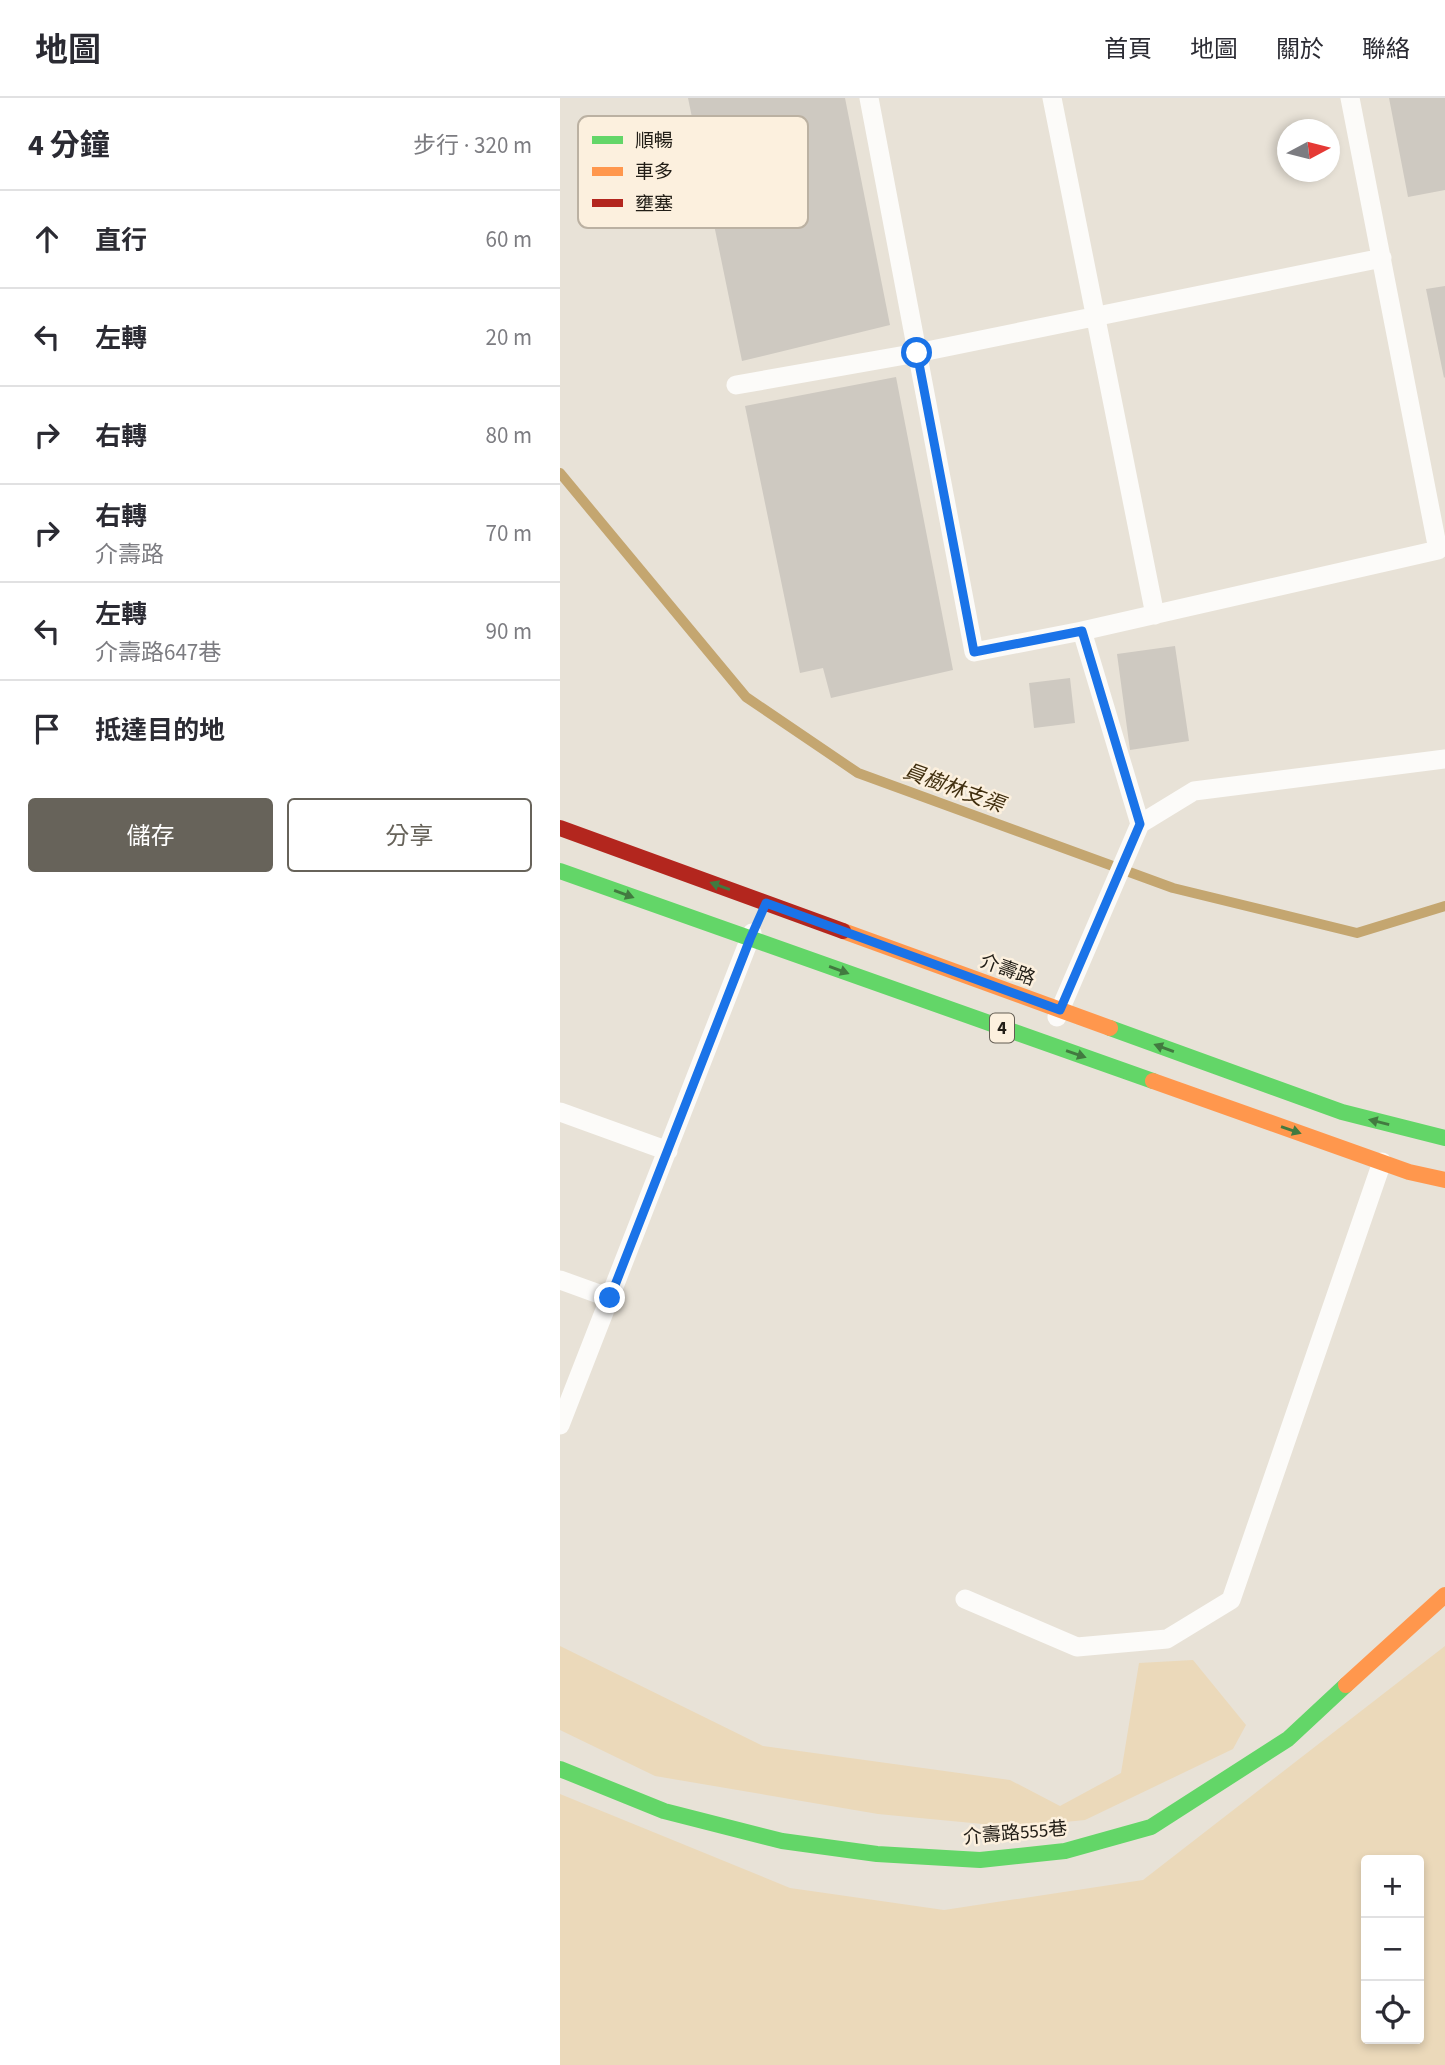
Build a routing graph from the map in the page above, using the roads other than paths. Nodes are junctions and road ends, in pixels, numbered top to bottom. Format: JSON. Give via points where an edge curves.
{"nodes":[{"id":1,"x":869,"y":98,"type":"edge"},
{"id":2,"x":1052,"y":98,"type":"edge"},
{"id":3,"x":1350,"y":98,"type":"edge"},
{"id":4,"x":1382,"y":258,"type":"junction"},
{"id":5,"x":1096,"y":317,"type":"junction"},
{"id":6,"x":917,"y":353,"type":"junction"},
{"id":7,"x":736,"y":385,"type":"dead end"},
{"id":8,"x":1155,"y":615,"type":"junction"},
{"id":9,"x":1082,"y":631,"type":"junction"},
{"id":10,"x":1445,"y":758,"type":"edge"},
{"id":11,"x":1140,"y":824,"type":"junction"},
{"id":12,"x":560,"y":828,"type":"edge"},
{"id":13,"x":560,"y":871,"type":"edge"},
{"id":14,"x":766,"y":903,"type":"junction"},
{"id":15,"x":750,"y":939,"type":"junction"},
{"id":16,"x":1060,"y":1010,"type":"junction"},
{"id":17,"x":1048,"y":1044,"type":"junction"},
{"id":18,"x":560,"y":1112,"type":"edge"},
{"id":19,"x":1445,"y":1138,"type":"edge"},
{"id":20,"x":668,"y":1151,"type":"junction"},
{"id":21,"x":1382,"y":1162,"type":"junction"},
{"id":22,"x":1445,"y":1180,"type":"edge"},
{"id":23,"x":560,"y":1280,"type":"edge"},
{"id":24,"x":610,"y":1298,"type":"junction"},
{"id":25,"x":560,"y":1425,"type":"edge"},
{"id":26,"x":1445,"y":1595,"type":"edge"},
{"id":27,"x":965,"y":1599,"type":"dead end"},
{"id":28,"x":560,"y":1769,"type":"edge"}],
"edges":[{"from":1,"to":6,"type":"lane"},
{"from":2,"to":5,"type":"lane"},
{"from":3,"to":4,"type":"lane"},
{"from":4,"to":5,"type":"lane"},
{"from":4,"to":8,"type":"lane","via":[[1438,550]]},
{"from":5,"to":6,"type":"lane"},
{"from":5,"to":8,"type":"lane"},
{"from":6,"to":7,"type":"lane"},
{"from":6,"to":9,"type":"lane","via":[[974,652]]},
{"from":8,"to":9,"type":"lane"},
{"from":9,"to":11,"type":"lane"},
{"from":10,"to":11,"type":"lane","via":[[1194,790]]},
{"from":11,"to":16,"type":"lane"},
{"from":14,"to":12,"type":"main road","name":"介壽路","number":"4","one_way":true},
{"from":13,"to":15,"type":"main road","number":"4","one_way":true},
{"from":14,"to":15,"type":"lane"},
{"from":14,"to":16,"type":"main road","name":"介壽路","number":"4"},
{"from":15,"to":17,"type":"main road","number":"4","one_way":true},
{"from":15,"to":20,"type":"lane"},
{"from":16,"to":17,"type":"lane"},
{"from":19,"to":16,"type":"main road","name":"介壽路","number":"4","one_way":true,"via":[[1342,1112]]},
{"from":17,"to":21,"type":"main road","number":"4","one_way":true},
{"from":18,"to":20,"type":"lane"},
{"from":20,"to":24,"type":"lane"},
{"from":21,"to":22,"type":"main road","number":"4"},
{"from":21,"to":27,"type":"lane","via":[[1231,1600],[1167,1639],[1077,1647]]},
{"from":23,"to":24,"type":"lane"},
{"from":24,"to":25,"type":"lane"},
{"from":26,"to":28,"type":"main road","name":"介壽路555巷","via":[[1289,1739],[1151,1827],[1065,1851],[980,1860],[877,1854],[782,1841],[664,1811]]}]}
